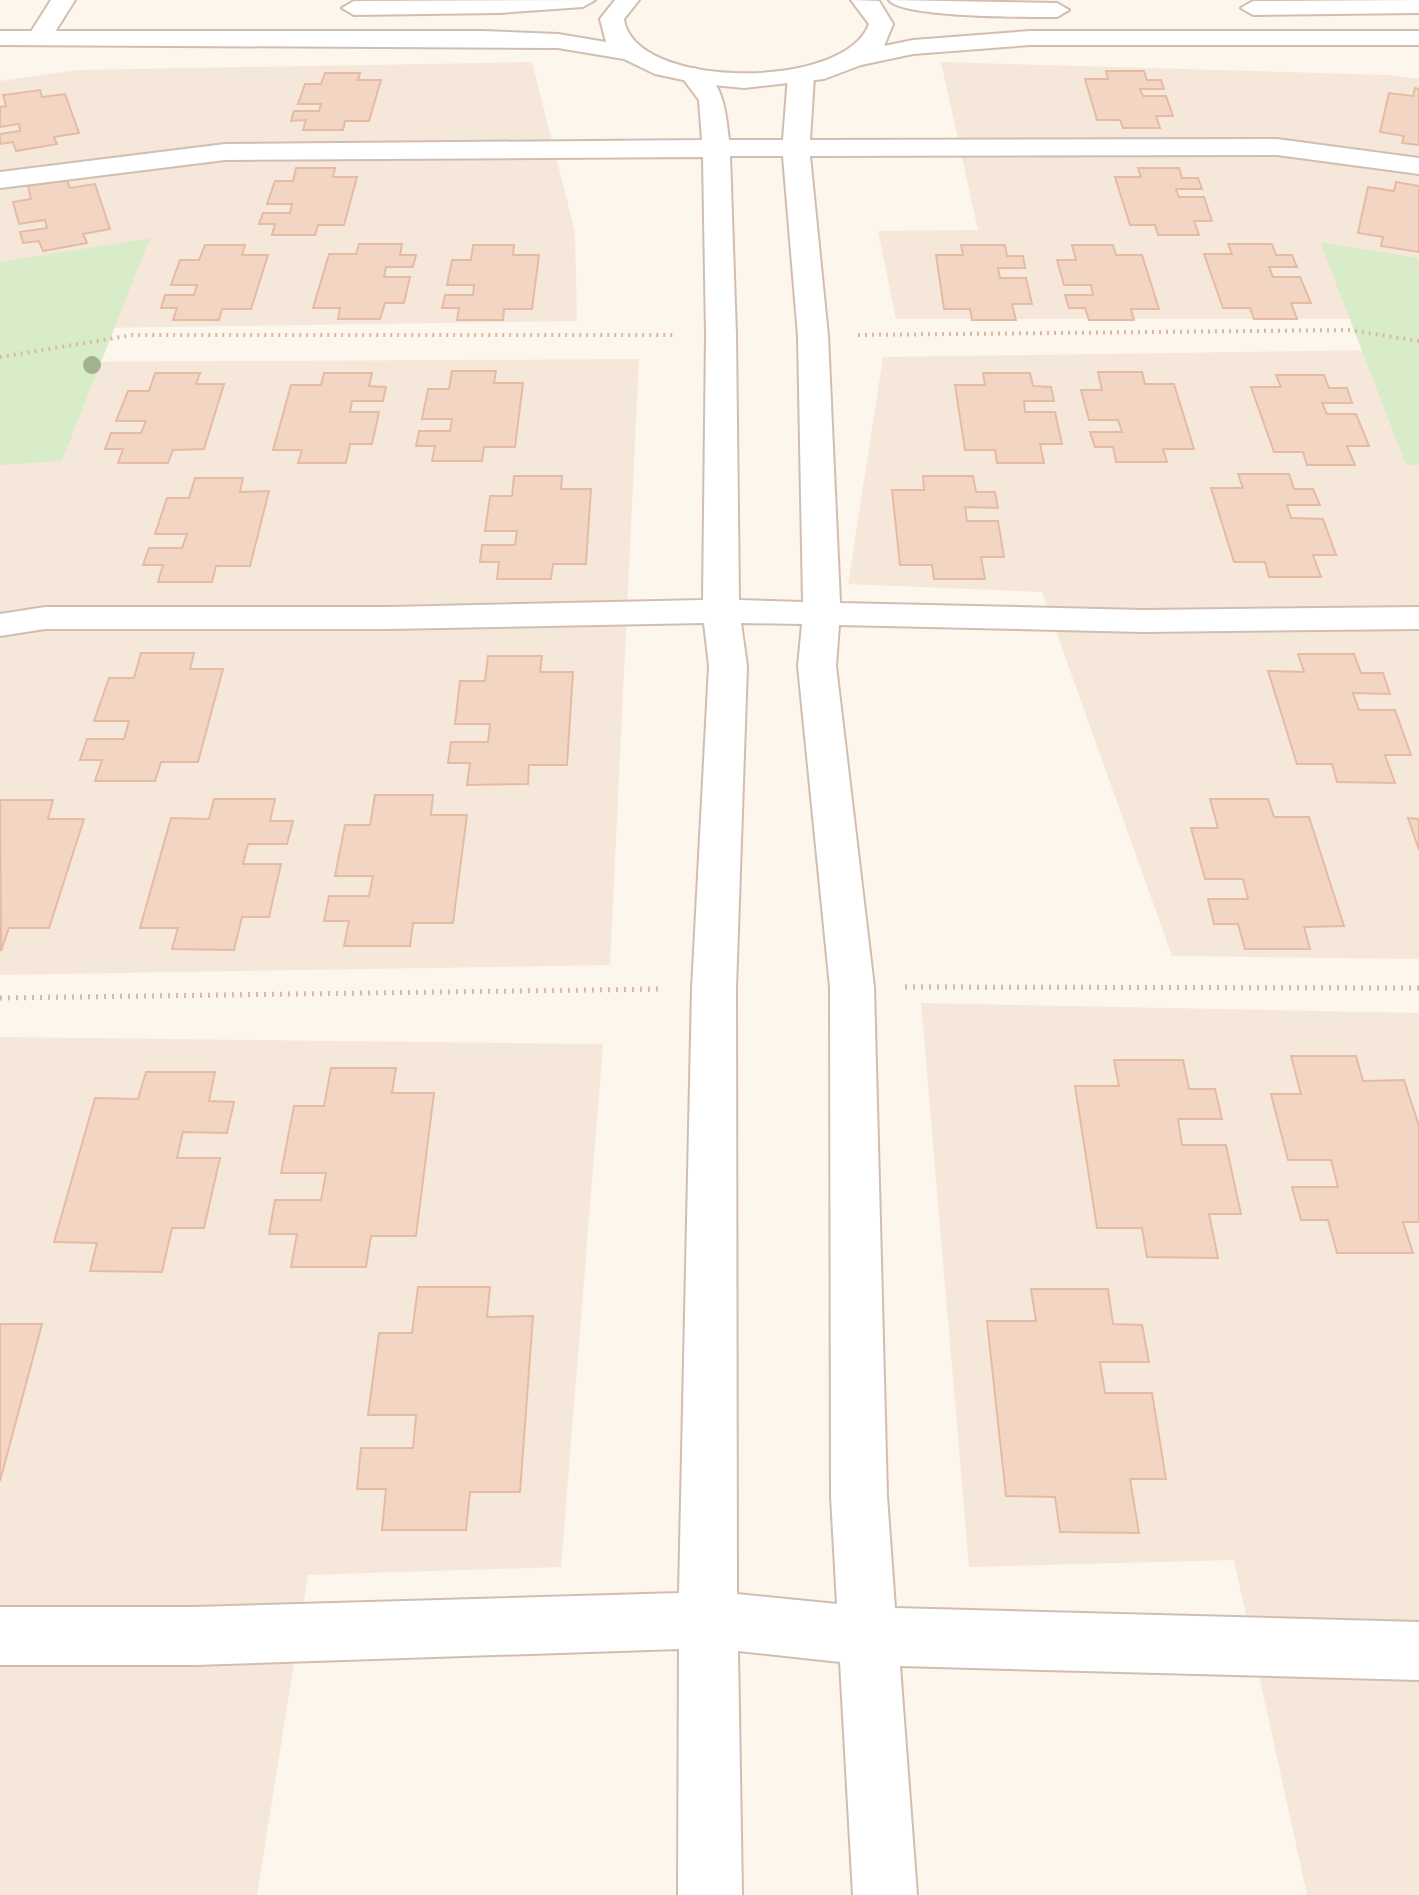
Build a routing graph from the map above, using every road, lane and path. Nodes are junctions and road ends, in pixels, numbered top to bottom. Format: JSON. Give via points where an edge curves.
{"nodes":[{"id":1,"x":583,"y":0,"type":"edge"},
{"id":2,"x":627,"y":0,"type":"edge"},
{"id":3,"x":863,"y":0,"type":"edge"},
{"id":4,"x":901,"y":0,"type":"edge"},
{"id":5,"x":59,"y":6,"type":"edge"},
{"id":6,"x":1419,"y":6,"type":"edge"},
{"id":7,"x":325,"y":8,"type":"dead end"},
{"id":8,"x":1230,"y":8,"type":"dead end"},
{"id":9,"x":1088,"y":10,"type":"dead end"},
{"id":10,"x":87,"y":11,"type":"dead end"},
{"id":11,"x":28,"y":12,"type":"dead end"},
{"id":12,"x":0,"y":38,"type":"edge"},
{"id":13,"x":39,"y":38,"type":"junction"},
{"id":14,"x":1419,"y":38,"type":"edge"},
{"id":15,"x":630,"y":53,"type":"junction"},
{"id":16,"x":851,"y":60,"type":"junction"},
{"id":17,"x":694,"y":76,"type":"junction"},
{"id":18,"x":801,"y":76,"type":"junction"},
{"id":19,"x":716,"y":148,"type":"junction"},
{"id":20,"x":796,"y":148,"type":"junction"},
{"id":21,"x":1419,"y":166,"type":"edge"},
{"id":22,"x":0,"y":180,"type":"edge"},
{"id":23,"x":721,"y":335,"type":"junction"},
{"id":24,"x":813,"y":336,"type":"junction"},
{"id":25,"x":1419,"y":341,"type":"edge"},
{"id":26,"x":0,"y":357,"type":"edge"},
{"id":27,"x":721,"y":611,"type":"junction"},
{"id":28,"x":822,"y":613,"type":"junction"},
{"id":29,"x":1419,"y":618,"type":"edge"},
{"id":30,"x":0,"y":625,"type":"edge"},
{"id":31,"x":852,"y":987,"type":"junction"},
{"id":32,"x":1419,"y":988,"type":"edge"},
{"id":33,"x":714,"y":989,"type":"junction"},
{"id":34,"x":0,"y":998,"type":"edge"},
{"id":35,"x":709,"y":1620,"type":"junction"},
{"id":36,"x":0,"y":1636,"type":"edge"},
{"id":37,"x":867,"y":1636,"type":"junction"},
{"id":38,"x":1419,"y":1651,"type":"edge"},
{"id":39,"x":710,"y":1895,"type":"edge"},
{"id":40,"x":885,"y":1895,"type":"edge"}],
"edges":[{"from":1,"to":7,"type":"street"},
{"from":2,"to":15,"type":"street","via":[[612,19],[614,37]]},
{"from":3,"to":16,"type":"street","via":[[881,24],[874,43]]},
{"from":4,"to":9,"type":"street","via":[[968,9]]},
{"from":5,"to":10,"type":"street"},
{"from":5,"to":11,"type":"street"},
{"from":5,"to":13,"type":"street"},
{"from":6,"to":8,"type":"street"},
{"from":12,"to":13,"type":"street"},
{"from":13,"to":15,"type":"street","via":[[483,38],[558,41]]},
{"from":14,"to":16,"type":"street","via":[[1030,38],[913,47]]},
{"from":15,"to":17,"type":"street"},
{"from":16,"to":18,"type":"street"},
{"from":17,"to":18,"type":"street"},
{"from":17,"to":19,"type":"street","via":[[712,100]]},
{"from":18,"to":20,"type":"street"},
{"from":19,"to":20,"type":"street"},
{"from":19,"to":22,"type":"street","via":[[225,152]]},
{"from":19,"to":23,"type":"street"},
{"from":20,"to":21,"type":"street","via":[[1277,147]]},
{"from":20,"to":24,"type":"street"},
{"from":23,"to":26,"type":"path","via":[[133,335]]},
{"from":23,"to":27,"type":"street"},
{"from":24,"to":25,"type":"path","via":[[1349,330]]},
{"from":24,"to":28,"type":"street"},
{"from":27,"to":28,"type":"street"},
{"from":27,"to":30,"type":"street","via":[[45,618]]},
{"from":27,"to":33,"type":"street","via":[[728,666]]},
{"from":28,"to":29,"type":"street","via":[[1143,621]]},
{"from":28,"to":31,"type":"street","via":[[817,666]]},
{"from":31,"to":32,"type":"path"},
{"from":31,"to":37,"type":"street","via":[[859,1496]]},
{"from":33,"to":34,"type":"path"},
{"from":33,"to":35,"type":"street"},
{"from":35,"to":36,"type":"street","via":[[195,1636]]},
{"from":35,"to":37,"type":"street"},
{"from":35,"to":39,"type":"street"},
{"from":37,"to":38,"type":"street"},
{"from":37,"to":40,"type":"street"}]}
